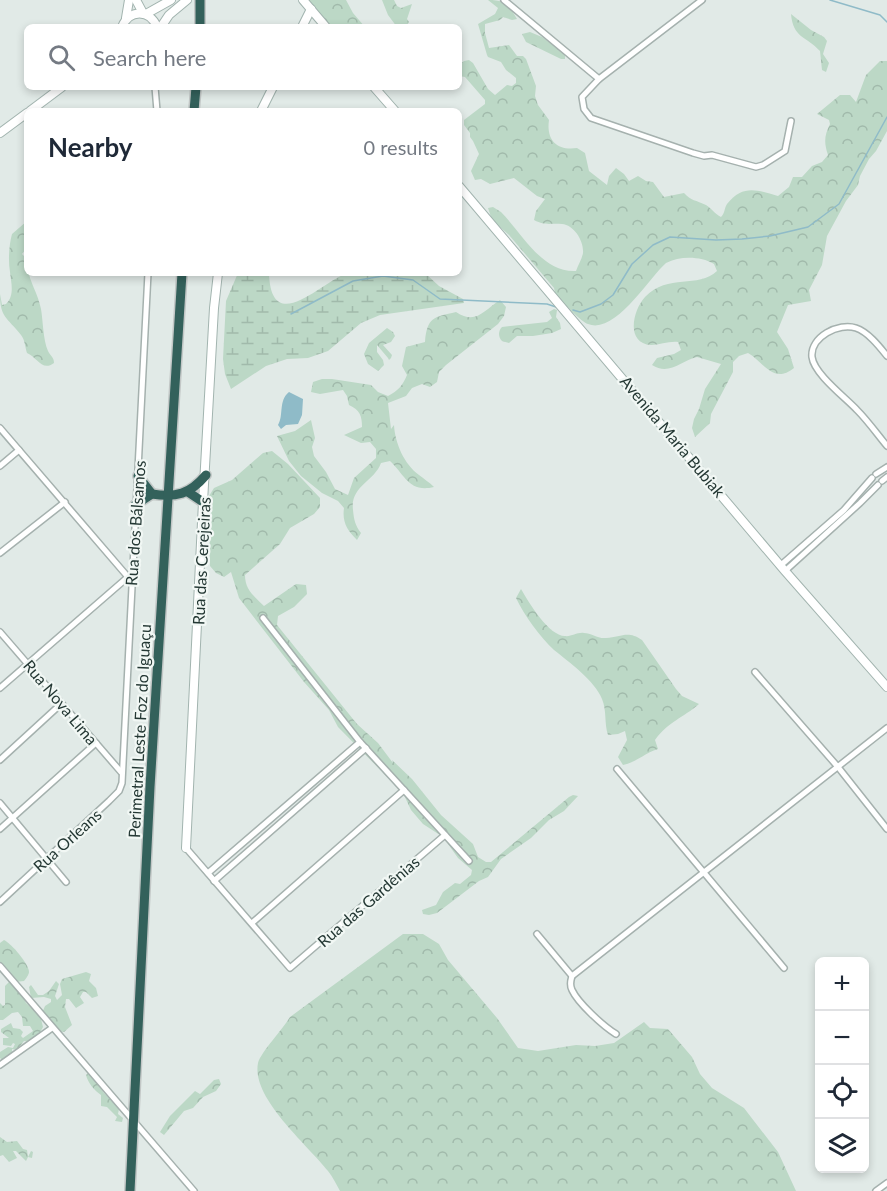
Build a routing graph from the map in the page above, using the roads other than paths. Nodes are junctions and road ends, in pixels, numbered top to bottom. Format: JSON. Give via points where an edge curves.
{"nodes":[{"id":1,"x":129,"y":0,"type":"edge"},
{"id":2,"x":136,"y":0,"type":"edge"},
{"id":3,"x":171,"y":0,"type":"edge"},
{"id":4,"x":187,"y":0,"type":"edge"},
{"id":5,"x":303,"y":0,"type":"edge"},
{"id":6,"x":504,"y":0,"type":"edge"},
{"id":7,"x":702,"y":0,"type":"edge"},
{"id":8,"x":201,"y":4,"type":"edge"},
{"id":9,"x":311,"y":9,"type":"junction"},
{"id":10,"x":145,"y":14,"type":"junction"},
{"id":11,"x":126,"y":18,"type":"junction"},
{"id":12,"x":123,"y":24,"type":"edge"},
{"id":13,"x":157,"y":24,"type":"edge"},
{"id":14,"x":162,"y":24,"type":"edge"},
{"id":15,"x":200,"y":24,"type":"edge"},
{"id":16,"x":304,"y":24,"type":"edge"},
{"id":17,"x":324,"y":24,"type":"edge"},
{"id":18,"x":599,"y":79,"type":"junction"},
{"id":19,"x":58,"y":90,"type":"edge"},
{"id":20,"x":155,"y":90,"type":"edge"},
{"id":21,"x":196,"y":90,"type":"edge"},
{"id":22,"x":272,"y":90,"type":"edge"},
{"id":23,"x":377,"y":90,"type":"edge"},
{"id":24,"x":33,"y":108,"type":"edge"},
{"id":25,"x":157,"y":108,"type":"edge"},
{"id":26,"x":194,"y":108,"type":"edge"},
{"id":27,"x":262,"y":108,"type":"edge"},
{"id":28,"x":392,"y":108,"type":"edge"},
{"id":29,"x":24,"y":115,"type":"edge"},
{"id":30,"x":790,"y":121,"type":"dead end"},
{"id":31,"x":0,"y":133,"type":"edge"},
{"id":32,"x":462,"y":190,"type":"edge"},
{"id":33,"x":148,"y":276,"type":"edge"},
{"id":34,"x":182,"y":276,"type":"edge"},
{"id":35,"x":218,"y":276,"type":"edge"},
{"id":36,"x":887,"y":356,"type":"edge"},
{"id":37,"x":0,"y":428,"type":"edge"},
{"id":38,"x":887,"y":446,"type":"edge"},
{"id":39,"x":19,"y":450,"type":"junction"},
{"id":40,"x":0,"y":466,"type":"edge"},
{"id":41,"x":887,"y":467,"type":"edge"},
{"id":42,"x":206,"y":475,"type":"junction"},
{"id":43,"x":138,"y":476,"type":"junction"},
{"id":44,"x":872,"y":479,"type":"junction"},
{"id":45,"x":880,"y":483,"type":"edge"},
{"id":46,"x":188,"y":492,"type":"junction"},
{"id":47,"x":152,"y":494,"type":"junction"},
{"id":48,"x":168,"y":497,"type":"junction"},
{"id":49,"x":65,"y":502,"type":"junction"},
{"id":50,"x":203,"y":502,"type":"junction"},
{"id":51,"x":135,"y":505,"type":"junction"},
{"id":52,"x":0,"y":553,"type":"edge"},
{"id":53,"x":783,"y":568,"type":"junction"},
{"id":54,"x":130,"y":578,"type":"junction"},
{"id":55,"x":263,"y":618,"type":"dead end"},
{"id":56,"x":0,"y":632,"type":"edge"},
{"id":57,"x":28,"y":663,"type":"junction"},
{"id":58,"x":754,"y":672,"type":"dead end"},
{"id":59,"x":887,"y":687,"type":"edge"},
{"id":60,"x":0,"y":688,"type":"edge"},
{"id":61,"x":61,"y":704,"type":"junction"},
{"id":62,"x":887,"y":728,"type":"edge"},
{"id":63,"x":360,"y":742,"type":"junction"},
{"id":64,"x":96,"y":743,"type":"junction"},
{"id":65,"x":366,"y":748,"type":"junction"},
{"id":66,"x":0,"y":760,"type":"edge"},
{"id":67,"x":838,"y":767,"type":"junction"},
{"id":68,"x":617,"y":769,"type":"dead end"},
{"id":69,"x":121,"y":772,"type":"junction"},
{"id":70,"x":404,"y":790,"type":"junction"},
{"id":71,"x":0,"y":803,"type":"edge"},
{"id":72,"x":13,"y":818,"type":"junction"},
{"id":73,"x":0,"y":829,"type":"edge"},
{"id":74,"x":887,"y":829,"type":"edge"},
{"id":75,"x":445,"y":835,"type":"junction"},
{"id":76,"x":186,"y":848,"type":"joint"},
{"id":77,"x":46,"y":858,"type":"junction"},
{"id":78,"x":469,"y":861,"type":"dead end"},
{"id":79,"x":704,"y":871,"type":"junction"},
{"id":80,"x":208,"y":873,"type":"junction"},
{"id":81,"x":214,"y":881,"type":"junction"},
{"id":82,"x":66,"y":882,"type":"dead end"},
{"id":83,"x":0,"y":902,"type":"edge"},
{"id":84,"x":252,"y":923,"type":"junction"},
{"id":85,"x":537,"y":934,"type":"dead end"},
{"id":86,"x":0,"y":966,"type":"edge"},
{"id":87,"x":784,"y":968,"type":"dead end"},
{"id":88,"x":573,"y":976,"type":"junction"},
{"id":89,"x":52,"y":1028,"type":"junction"},
{"id":90,"x":616,"y":1034,"type":"dead end"},
{"id":91,"x":0,"y":1065,"type":"edge"},
{"id":92,"x":133,"y":1120,"type":"junction"},
{"id":93,"x":887,"y":1183,"type":"edge"},
{"id":94,"x":130,"y":1191,"type":"edge"},
{"id":95,"x":194,"y":1191,"type":"edge"},
{"id":96,"x":876,"y":1191,"type":"edge"}],
"edges":[{"from":1,"to":11,"type":"street"},
{"from":2,"to":10,"type":"street"},
{"from":3,"to":10,"type":"street"},
{"from":4,"to":14,"type":"street"},
{"from":5,"to":9,"type":"street"},
{"from":6,"to":18,"type":"street"},
{"from":7,"to":18,"type":"street"},
{"from":8,"to":15,"type":"highway"},
{"from":9,"to":16,"type":"street"},
{"from":9,"to":17,"type":"street"},
{"from":10,"to":11,"type":"street"},
{"from":10,"to":13,"type":"street"},
{"from":11,"to":12,"type":"street"},
{"from":18,"to":30,"type":"street","via":[[582,97],[591,118],[693,153],[746,166],[763,165],[781,155]]},
{"from":19,"to":24,"type":"street"},
{"from":20,"to":25,"type":"street"},
{"from":21,"to":26,"type":"highway"},
{"from":22,"to":27,"type":"street"},
{"from":23,"to":28,"type":"street"},
{"from":29,"to":31,"type":"street"},
{"from":32,"to":53,"type":"street","name":"Avenida Maria Bubiak"},
{"from":33,"to":43,"type":"street","name":"Rua dos Bálsamos"},
{"from":34,"to":48,"type":"highway","name":"Perimetral Leste Foz do Iguaçu"},
{"from":35,"to":42,"type":"street","name":"Rua das Cerejeiras"},
{"from":36,"to":38,"type":"street","via":[[863,331],[841,327],[820,339],[812,357],[816,367]]},
{"from":37,"to":39,"type":"street"},
{"from":39,"to":40,"type":"street"},
{"from":39,"to":49,"type":"street"},
{"from":41,"to":44,"type":"street"},
{"from":42,"to":46,"type":"highway"},
{"from":42,"to":50,"type":"street","name":"Rua das Cerejeiras"},
{"from":43,"to":47,"type":"highway"},
{"from":43,"to":51,"type":"street","name":"Rua dos Bálsamos"},
{"from":44,"to":45,"type":"street"},
{"from":44,"to":53,"type":"street"},
{"from":45,"to":53,"type":"street"},
{"from":46,"to":48,"type":"highway"},
{"from":46,"to":50,"type":"highway"},
{"from":47,"to":48,"type":"highway"},
{"from":47,"to":51,"type":"highway"},
{"from":48,"to":92,"type":"highway","name":"Perimetral Leste Foz do Iguaçu"},
{"from":49,"to":52,"type":"street"},
{"from":49,"to":54,"type":"street"},
{"from":50,"to":76,"type":"street","name":"Rua das Cerejeiras"},
{"from":51,"to":54,"type":"street","name":"Rua dos Bálsamos"},
{"from":53,"to":59,"type":"street","name":"Avenida Maria Bubiak"},
{"from":54,"to":57,"type":"street"},
{"from":54,"to":69,"type":"street","name":"Rua dos Bálsamos"},
{"from":55,"to":63,"type":"street"},
{"from":56,"to":57,"type":"street","name":"Rua Nova Lima"},
{"from":57,"to":60,"type":"street"},
{"from":57,"to":61,"type":"street","name":"Rua Nova Lima"},
{"from":58,"to":67,"type":"street"},
{"from":61,"to":64,"type":"street","name":"Rua Nova Lima"},
{"from":61,"to":66,"type":"street"},
{"from":62,"to":67,"type":"street"},
{"from":63,"to":65,"type":"street"},
{"from":63,"to":80,"type":"street"},
{"from":64,"to":69,"type":"street","name":"Rua Nova Lima"},
{"from":64,"to":72,"type":"street"},
{"from":65,"to":70,"type":"street"},
{"from":65,"to":81,"type":"street"},
{"from":67,"to":74,"type":"street"},
{"from":67,"to":79,"type":"street"},
{"from":68,"to":79,"type":"street"},
{"from":69,"to":77,"type":"street","name":"Rua Orleans","via":[[118,791]]},
{"from":70,"to":75,"type":"street"},
{"from":70,"to":84,"type":"street"},
{"from":71,"to":72,"type":"street"},
{"from":72,"to":73,"type":"street"},
{"from":72,"to":77,"type":"street"},
{"from":75,"to":78,"type":"street"},
{"from":75,"to":84,"type":"street","name":"Rua das Gardênias","via":[[290,968]]},
{"from":76,"to":80,"type":"street"},
{"from":77,"to":82,"type":"street"},
{"from":77,"to":83,"type":"street","name":"Rua Orleans"},
{"from":79,"to":87,"type":"street"},
{"from":79,"to":88,"type":"street"},
{"from":80,"to":81,"type":"street"},
{"from":81,"to":84,"type":"street"},
{"from":85,"to":88,"type":"street"},
{"from":86,"to":89,"type":"street"},
{"from":88,"to":90,"type":"street","via":[[572,991],[601,1024]]},
{"from":89,"to":91,"type":"street"},
{"from":89,"to":92,"type":"street"},
{"from":92,"to":94,"type":"highway","name":"Perimetral Leste Foz do Iguaçu"},
{"from":92,"to":95,"type":"street"},
{"from":93,"to":96,"type":"street"}]}
